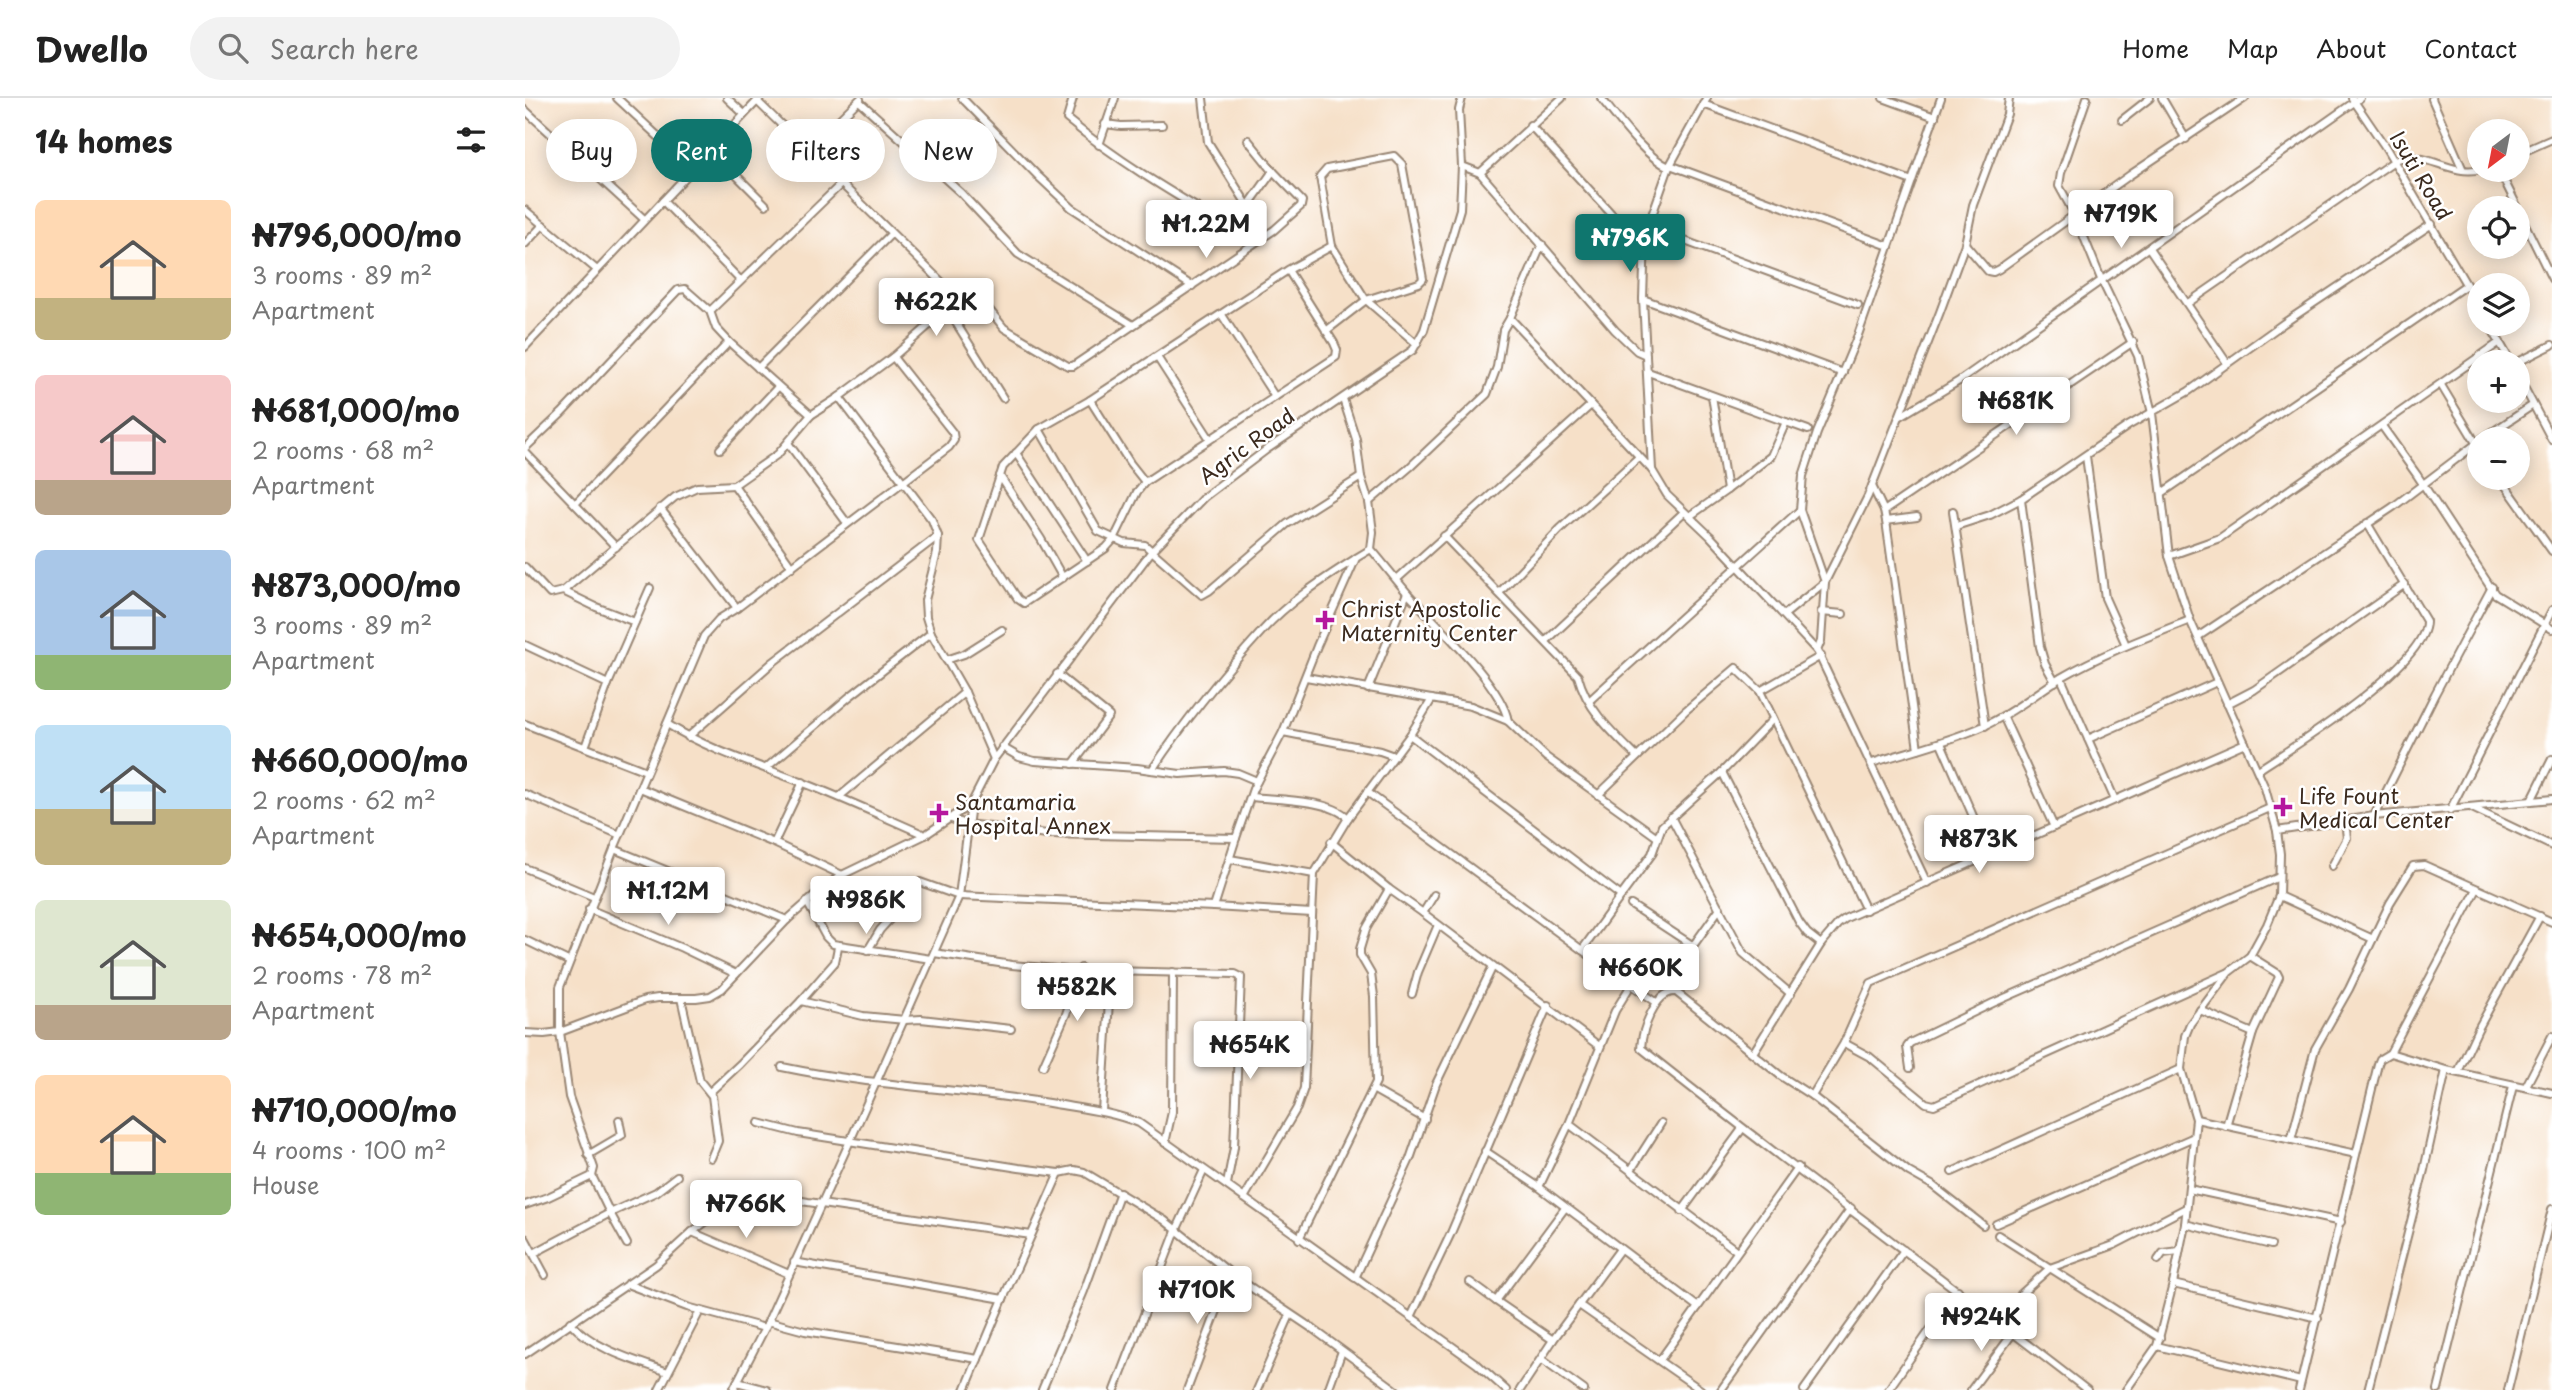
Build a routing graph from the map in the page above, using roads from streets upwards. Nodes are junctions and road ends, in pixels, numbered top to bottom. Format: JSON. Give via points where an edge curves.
{"nodes":[{"id":1,"x":617,"y":98,"type":"edge"},
{"id":2,"x":727,"y":98,"type":"edge"},
{"id":3,"x":962,"y":98,"type":"edge"},
{"id":4,"x":1073,"y":98,"type":"edge"},
{"id":5,"x":1115,"y":98,"type":"edge"},
{"id":6,"x":1203,"y":98,"type":"edge"},
{"id":7,"x":1462,"y":98,"type":"edge"},
{"id":8,"x":1562,"y":98,"type":"edge"},
{"id":9,"x":1601,"y":98,"type":"edge"},
{"id":10,"x":1883,"y":98,"type":"edge"},
{"id":11,"x":1941,"y":98,"type":"edge"},
{"id":12,"x":2009,"y":98,"type":"edge"},
{"id":13,"x":2087,"y":98,"type":"edge"},
{"id":14,"x":2150,"y":98,"type":"edge"},
{"id":15,"x":2162,"y":98,"type":"edge"},
{"id":16,"x":2245,"y":98,"type":"edge"},
{"id":17,"x":860,"y":99,"type":"edge"},
{"id":18,"x":2356,"y":99,"type":"edge"},
{"id":19,"x":2432,"y":99,"type":"edge"},
{"id":20,"x":758,"y":100,"type":"edge"},
{"id":21,"x":1705,"y":101,"type":"edge"},
{"id":22,"x":525,"y":110,"type":"edge"},
{"id":23,"x":744,"y":114,"type":"junction"},
{"id":24,"x":1935,"y":117,"type":"junction"},
{"id":25,"x":739,"y":119,"type":"edge"},
{"id":26,"x":777,"y":119,"type":"edge"},
{"id":27,"x":840,"y":119,"type":"edge"},
{"id":28,"x":2122,"y":120,"type":"dead end"},
{"id":29,"x":1105,"y":124,"type":"junction"},
{"id":30,"x":1162,"y":125,"type":"dead end"},
{"id":31,"x":1531,"y":125,"type":"junction"},
{"id":32,"x":651,"y":129,"type":"edge"},
{"id":33,"x":2186,"y":139,"type":"junction"},
{"id":34,"x":2552,"y":139,"type":"edge"},
{"id":35,"x":1248,"y":140,"type":"dead end"},
{"id":36,"x":1099,"y":145,"type":"junction"},
{"id":37,"x":2531,"y":148,"type":"edge"},
{"id":38,"x":2393,"y":161,"type":"junction"},
{"id":39,"x":1462,"y":166,"type":"junction"},
{"id":40,"x":1670,"y":166,"type":"junction"},
{"id":41,"x":2463,"y":170,"type":"junction"},
{"id":42,"x":2467,"y":170,"type":"edge"},
{"id":43,"x":1273,"y":172,"type":"junction"},
{"id":44,"x":1480,"y":173,"type":"junction"},
{"id":45,"x":1912,"y":181,"type":"junction"},
{"id":46,"x":679,"y":182,"type":"edge"},
{"id":47,"x":743,"y":182,"type":"edge"},
{"id":48,"x":841,"y":184,"type":"joint"},
{"id":49,"x":663,"y":201,"type":"junction"},
{"id":50,"x":766,"y":205,"type":"dead end"},
{"id":51,"x":1248,"y":206,"type":"junction"},
{"id":52,"x":525,"y":210,"type":"edge"},
{"id":53,"x":2075,"y":215,"type":"junction"},
{"id":54,"x":644,"y":219,"type":"junction"},
{"id":55,"x":2432,"y":224,"type":"junction"},
{"id":56,"x":543,"y":225,"type":"junction"},
{"id":57,"x":1647,"y":227,"type":"junction"},
{"id":58,"x":1234,"y":230,"type":"junction"},
{"id":59,"x":891,"y":234,"type":"junction"},
{"id":60,"x":2530,"y":234,"type":"edge"},
{"id":61,"x":1645,"y":235,"type":"junction"},
{"id":62,"x":1255,"y":243,"type":"junction"},
{"id":63,"x":525,"y":244,"type":"edge"},
{"id":64,"x":1542,"y":244,"type":"junction"},
{"id":65,"x":1965,"y":244,"type":"junction"},
{"id":66,"x":1332,"y":246,"type":"junction"},
{"id":67,"x":1889,"y":246,"type":"junction"},
{"id":68,"x":2149,"y":248,"type":"junction"},
{"id":69,"x":597,"y":270,"type":"junction"},
{"id":70,"x":1288,"y":270,"type":"junction"},
{"id":71,"x":2101,"y":279,"type":"junction"},
{"id":72,"x":2552,"y":279,"type":"edge"},
{"id":73,"x":740,"y":280,"type":"junction"},
{"id":74,"x":2466,"y":285,"type":"joint"},
{"id":75,"x":1192,"y":286,"type":"junction"},
{"id":76,"x":959,"y":299,"type":"junction"},
{"id":77,"x":1643,"y":299,"type":"junction"},
{"id":78,"x":1366,"y":300,"type":"junction"},
{"id":79,"x":2188,"y":303,"type":"junction"},
{"id":80,"x":1858,"y":305,"type":"dead end"},
{"id":81,"x":948,"y":310,"type":"junction"},
{"id":82,"x":710,"y":311,"type":"junction"},
{"id":83,"x":1222,"y":315,"type":"junction"},
{"id":84,"x":1510,"y":318,"type":"junction"},
{"id":85,"x":1133,"y":325,"type":"junction"},
{"id":86,"x":1326,"y":331,"type":"junction"},
{"id":87,"x":2496,"y":336,"type":"edge"},
{"id":88,"x":729,"y":342,"type":"junction"},
{"id":89,"x":2133,"y":342,"type":"junction"},
{"id":90,"x":2500,"y":342,"type":"junction"},
{"id":91,"x":1417,"y":344,"type":"junction"},
{"id":92,"x":2552,"y":345,"type":"edge"},
{"id":93,"x":525,"y":347,"type":"edge"},
{"id":94,"x":2504,"y":350,"type":"edge"},
{"id":95,"x":1646,"y":355,"type":"junction"},
{"id":96,"x":2530,"y":356,"type":"edge"},
{"id":97,"x":893,"y":357,"type":"junction"},
{"id":98,"x":1157,"y":357,"type":"junction"},
{"id":99,"x":2227,"y":363,"type":"junction"},
{"id":100,"x":758,"y":368,"type":"junction"},
{"id":101,"x":1648,"y":372,"type":"junction"},
{"id":102,"x":1843,"y":373,"type":"junction"},
{"id":103,"x":2441,"y":386,"type":"junction"},
{"id":104,"x":778,"y":387,"type":"junction"},
{"id":105,"x":1712,"y":396,"type":"junction"},
{"id":106,"x":839,"y":397,"type":"junction"},
{"id":107,"x":1275,"y":397,"type":"junction"},
{"id":108,"x":1003,"y":398,"type":"dead end"},
{"id":109,"x":1343,"y":399,"type":"junction"},
{"id":110,"x":2530,"y":399,"type":"edge"},
{"id":111,"x":1090,"y":400,"type":"junction"},
{"id":112,"x":1591,"y":405,"type":"junction"},
{"id":113,"x":2533,"y":405,"type":"junction"},
{"id":114,"x":2152,"y":413,"type":"junction"},
{"id":115,"x":811,"y":415,"type":"junction"},
{"id":116,"x":1899,"y":417,"type":"junction"},
{"id":117,"x":1786,"y":422,"type":"junction"},
{"id":118,"x":2382,"y":426,"type":"junction"},
{"id":119,"x":2469,"y":427,"type":"edge"},
{"id":120,"x":2500,"y":427,"type":"edge"},
{"id":121,"x":1039,"y":429,"type":"junction"},
{"id":122,"x":1808,"y":430,"type":"dead end"},
{"id":123,"x":1210,"y":439,"type":"junction"},
{"id":124,"x":2552,"y":440,"type":"edge"},
{"id":125,"x":788,"y":443,"type":"junction"},
{"id":126,"x":525,"y":450,"type":"edge"},
{"id":127,"x":720,"y":450,"type":"dead end"},
{"id":128,"x":2467,"y":450,"type":"edge"},
{"id":129,"x":1016,"y":453,"type":"junction"},
{"id":130,"x":2085,"y":456,"type":"junction"},
{"id":131,"x":1639,"y":457,"type":"junction"},
{"id":132,"x":1652,"y":470,"type":"junction"},
{"id":133,"x":1000,"y":476,"type":"junction"},
{"id":134,"x":1361,"y":478,"type":"junction"},
{"id":135,"x":904,"y":480,"type":"junction"},
{"id":136,"x":1145,"y":482,"type":"junction"},
{"id":137,"x":2423,"y":483,"type":"junction"},
{"id":138,"x":734,"y":485,"type":"junction"},
{"id":139,"x":1872,"y":486,"type":"junction"},
{"id":140,"x":1727,"y":490,"type":"junction"},
{"id":141,"x":2509,"y":490,"type":"edge"},
{"id":142,"x":2162,"y":493,"type":"junction"},
{"id":143,"x":2021,"y":499,"type":"junction"},
{"id":144,"x":1369,"y":502,"type":"junction"},
{"id":145,"x":575,"y":504,"type":"junction"},
{"id":146,"x":660,"y":508,"type":"junction"},
{"id":147,"x":1800,"y":510,"type":"junction"},
{"id":148,"x":1884,"y":510,"type":"junction"},
{"id":149,"x":1953,"y":511,"type":"dead end"},
{"id":150,"x":1687,"y":514,"type":"junction"},
{"id":151,"x":1917,"y":517,"type":"dead end"},
{"id":152,"x":1886,"y":520,"type":"junction"},
{"id":153,"x":847,"y":523,"type":"junction"},
{"id":154,"x":2367,"y":523,"type":"junction"},
{"id":155,"x":1957,"y":526,"type":"junction"},
{"id":156,"x":938,"y":536,"type":"junction"},
{"id":157,"x":1444,"y":536,"type":"junction"},
{"id":158,"x":1114,"y":539,"type":"junction"},
{"id":159,"x":616,"y":547,"type":"junction"},
{"id":160,"x":1371,"y":548,"type":"junction"},
{"id":161,"x":2552,"y":551,"type":"edge"},
{"id":162,"x":1151,"y":552,"type":"junction"},
{"id":163,"x":2169,"y":556,"type":"junction"},
{"id":164,"x":1356,"y":558,"type":"junction"},
{"id":165,"x":1087,"y":561,"type":"junction"},
{"id":166,"x":1737,"y":565,"type":"junction"},
{"id":167,"x":525,"y":567,"type":"edge"},
{"id":168,"x":792,"y":567,"type":"junction"},
{"id":169,"x":1063,"y":578,"type":"junction"},
{"id":170,"x":1397,"y":579,"type":"junction"},
{"id":171,"x":1825,"y":582,"type":"junction"},
{"id":172,"x":2405,"y":584,"type":"junction"},
{"id":173,"x":2492,"y":587,"type":"junction"},
{"id":174,"x":650,"y":588,"type":"dead end"},
{"id":175,"x":563,"y":591,"type":"junction"},
{"id":176,"x":1407,"y":593,"type":"junction"},
{"id":177,"x":1499,"y":593,"type":"junction"},
{"id":178,"x":737,"y":608,"type":"junction"},
{"id":179,"x":2552,"y":610,"type":"edge"},
{"id":180,"x":1821,"y":612,"type":"junction"},
{"id":181,"x":1843,"y":614,"type":"dead end"},
{"id":182,"x":1784,"y":615,"type":"junction"},
{"id":183,"x":2190,"y":620,"type":"junction"},
{"id":184,"x":635,"y":622,"type":"junction"},
{"id":185,"x":2545,"y":625,"type":"junction"},
{"id":186,"x":2552,"y":629,"type":"edge"},
{"id":187,"x":1002,"y":630,"type":"dead end"},
{"id":188,"x":931,"y":633,"type":"junction"},
{"id":189,"x":2199,"y":636,"type":"junction"},
{"id":190,"x":1546,"y":641,"type":"junction"},
{"id":191,"x":525,"y":645,"type":"edge"},
{"id":192,"x":2126,"y":645,"type":"junction"},
{"id":193,"x":1819,"y":654,"type":"junction"},
{"id":194,"x":946,"y":660,"type":"junction"},
{"id":195,"x":1058,"y":674,"type":"junction"},
{"id":196,"x":1306,"y":677,"type":"junction"},
{"id":197,"x":2058,"y":680,"type":"junction"},
{"id":198,"x":2217,"y":682,"type":"junction"},
{"id":199,"x":608,"y":684,"type":"junction"},
{"id":200,"x":1368,"y":689,"type":"junction"},
{"id":201,"x":1760,"y":691,"type":"junction"},
{"id":202,"x":965,"y":692,"type":"junction"},
{"id":203,"x":1432,"y":699,"type":"junction"},
{"id":204,"x":1589,"y":701,"type":"junction"},
{"id":205,"x":2227,"y":705,"type":"junction"},
{"id":206,"x":2003,"y":716,"type":"junction"},
{"id":207,"x":1773,"y":719,"type":"junction"},
{"id":208,"x":1508,"y":721,"type":"junction"},
{"id":209,"x":525,"y":724,"type":"edge"},
{"id":210,"x":667,"y":724,"type":"junction"},
{"id":211,"x":1985,"y":726,"type":"junction"},
{"id":212,"x":1283,"y":733,"type":"junction"},
{"id":213,"x":1410,"y":735,"type":"junction"},
{"id":214,"x":688,"y":737,"type":"junction"},
{"id":215,"x":2088,"y":739,"type":"junction"},
{"id":216,"x":1941,"y":743,"type":"junction"},
{"id":217,"x":2245,"y":743,"type":"junction"},
{"id":218,"x":585,"y":747,"type":"junction"},
{"id":219,"x":1002,"y":747,"type":"junction"},
{"id":220,"x":1918,"y":748,"type":"junction"},
{"id":221,"x":1394,"y":756,"type":"junction"},
{"id":222,"x":1637,"y":757,"type":"junction"},
{"id":223,"x":994,"y":759,"type":"junction"},
{"id":224,"x":2552,"y":760,"type":"edge"},
{"id":225,"x":1872,"y":763,"type":"junction"},
{"id":226,"x":1073,"y":764,"type":"junction"},
{"id":227,"x":766,"y":768,"type":"junction"},
{"id":228,"x":2259,"y":770,"type":"junction"},
{"id":229,"x":646,"y":771,"type":"junction"},
{"id":230,"x":1153,"y":771,"type":"junction"},
{"id":231,"x":1722,"y":772,"type":"junction"},
{"id":232,"x":1257,"y":781,"type":"junction"},
{"id":233,"x":803,"y":782,"type":"junction"},
{"id":234,"x":640,"y":788,"type":"junction"},
{"id":235,"x":1367,"y":792,"type":"junction"},
{"id":236,"x":525,"y":794,"type":"edge"},
{"id":237,"x":1598,"y":795,"type":"junction"},
{"id":238,"x":839,"y":797,"type":"junction"},
{"id":239,"x":1251,"y":797,"type":"junction"},
{"id":240,"x":2552,"y":799,"type":"edge"},
{"id":241,"x":2115,"y":800,"type":"junction"},
{"id":242,"x":2531,"y":802,"type":"junction"},
{"id":243,"x":971,"y":804,"type":"junction"},
{"id":244,"x":2270,"y":808,"type":"junction"},
{"id":245,"x":2472,"y":808,"type":"junction"},
{"id":246,"x":2450,"y":810,"type":"junction"},
{"id":247,"x":1671,"y":817,"type":"junction"},
{"id":248,"x":2374,"y":817,"type":"junction"},
{"id":249,"x":1347,"y":818,"type":"junction"},
{"id":250,"x":951,"y":819,"type":"junction"},
{"id":251,"x":2345,"y":821,"type":"junction"},
{"id":252,"x":967,"y":824,"type":"junction"},
{"id":253,"x":2054,"y":827,"type":"junction"},
{"id":254,"x":2277,"y":831,"type":"junction"},
{"id":255,"x":620,"y":835,"type":"junction"},
{"id":256,"x":925,"y":835,"type":"junction"},
{"id":257,"x":1657,"y":837,"type":"junction"},
{"id":258,"x":1237,"y":838,"type":"junction"},
{"id":259,"x":1331,"y":842,"type":"junction"},
{"id":260,"x":774,"y":843,"type":"junction"},
{"id":261,"x":2552,"y":846,"type":"edge"},
{"id":262,"x":614,"y":849,"type":"junction"},
{"id":263,"x":1990,"y":855,"type":"junction"},
{"id":264,"x":1230,"y":859,"type":"junction"},
{"id":265,"x":2332,"y":866,"type":"dead end"},
{"id":266,"x":525,"y":868,"type":"edge"},
{"id":267,"x":1314,"y":874,"type":"junction"},
{"id":268,"x":842,"y":875,"type":"junction"},
{"id":269,"x":2279,"y":877,"type":"junction"},
{"id":270,"x":920,"y":881,"type":"dead end"},
{"id":271,"x":1927,"y":883,"type":"junction"},
{"id":272,"x":1389,"y":889,"type":"junction"},
{"id":273,"x":2477,"y":889,"type":"junction"},
{"id":274,"x":958,"y":895,"type":"junction"},
{"id":275,"x":1434,"y":895,"type":"dead end"},
{"id":276,"x":1621,"y":896,"type":"junction"},
{"id":277,"x":2279,"y":896,"type":"junction"},
{"id":278,"x":594,"y":897,"type":"junction"},
{"id":279,"x":807,"y":902,"type":"junction"},
{"id":280,"x":1631,"y":905,"type":"dead end"},
{"id":281,"x":1215,"y":907,"type":"junction"},
{"id":282,"x":1720,"y":908,"type":"junction"},
{"id":283,"x":589,"y":909,"type":"junction"},
{"id":284,"x":1866,"y":910,"type":"junction"},
{"id":285,"x":1423,"y":913,"type":"junction"},
{"id":286,"x":1312,"y":914,"type":"junction"},
{"id":287,"x":2540,"y":916,"type":"junction"},
{"id":288,"x":890,"y":919,"type":"dead end"},
{"id":289,"x":787,"y":920,"type":"junction"},
{"id":290,"x":2552,"y":922,"type":"edge"},
{"id":291,"x":1438,"y":925,"type":"junction"},
{"id":292,"x":2373,"y":939,"type":"junction"},
{"id":293,"x":525,"y":940,"type":"edge"},
{"id":294,"x":1821,"y":944,"type":"junction"},
{"id":295,"x":838,"y":947,"type":"junction"},
{"id":296,"x":868,"y":950,"type":"junction"},
{"id":297,"x":1582,"y":950,"type":"junction"},
{"id":298,"x":933,"y":956,"type":"junction"},
{"id":299,"x":2250,"y":956,"type":"junction"},
{"id":300,"x":569,"y":961,"type":"junction"},
{"id":301,"x":1493,"y":966,"type":"junction"},
{"id":302,"x":1081,"y":968,"type":"junction"},
{"id":303,"x":1111,"y":970,"type":"junction"},
{"id":304,"x":1173,"y":972,"type":"junction"},
{"id":305,"x":2229,"y":972,"type":"junction"},
{"id":306,"x":736,"y":974,"type":"junction"},
{"id":307,"x":1631,"y":985,"type":"junction"},
{"id":308,"x":1412,"y":993,"type":"dead end"},
{"id":309,"x":1791,"y":993,"type":"junction"},
{"id":310,"x":681,"y":998,"type":"junction"},
{"id":311,"x":801,"y":1001,"type":"junction"},
{"id":312,"x":1656,"y":1002,"type":"junction"},
{"id":313,"x":1548,"y":1005,"type":"junction"},
{"id":314,"x":2200,"y":1010,"type":"junction"},
{"id":315,"x":905,"y":1020,"type":"junction"},
{"id":316,"x":1011,"y":1029,"type":"dead end"},
{"id":317,"x":560,"y":1032,"type":"junction"},
{"id":318,"x":525,"y":1033,"type":"edge"},
{"id":319,"x":2253,"y":1033,"type":"junction"},
{"id":320,"x":2552,"y":1036,"type":"edge"},
{"id":321,"x":1844,"y":1043,"type":"junction"},
{"id":322,"x":1599,"y":1046,"type":"junction"},
{"id":323,"x":2390,"y":1052,"type":"junction"},
{"id":324,"x":1753,"y":1053,"type":"junction"},
{"id":325,"x":1043,"y":1066,"type":"dead end"},
{"id":326,"x":782,"y":1067,"type":"dead end"},
{"id":327,"x":1910,"y":1068,"type":"dead end"},
{"id":328,"x":2181,"y":1069,"type":"junction"},
{"id":329,"x":2446,"y":1070,"type":"junction"},
{"id":330,"x":2458,"y":1072,"type":"junction"},
{"id":331,"x":877,"y":1081,"type":"junction"},
{"id":332,"x":2513,"y":1086,"type":"junction"},
{"id":333,"x":2526,"y":1086,"type":"junction"},
{"id":334,"x":1374,"y":1090,"type":"junction"},
{"id":335,"x":710,"y":1091,"type":"junction"},
{"id":336,"x":2552,"y":1093,"type":"edge"},
{"id":337,"x":1812,"y":1096,"type":"junction"},
{"id":338,"x":1102,"y":1111,"type":"junction"},
{"id":339,"x":1425,"y":1119,"type":"junction"},
{"id":340,"x":2196,"y":1119,"type":"junction"},
{"id":341,"x":619,"y":1121,"type":"dead end"},
{"id":342,"x":759,"y":1123,"type":"dead end"},
{"id":343,"x":1661,"y":1123,"type":"dead end"},
{"id":344,"x":1569,"y":1124,"type":"junction"},
{"id":345,"x":2226,"y":1126,"type":"junction"},
{"id":346,"x":1742,"y":1129,"type":"junction"},
{"id":347,"x":2194,"y":1137,"type":"junction"},
{"id":348,"x":2291,"y":1140,"type":"junction"},
{"id":349,"x":850,"y":1141,"type":"junction"},
{"id":350,"x":1165,"y":1143,"type":"junction"},
{"id":351,"x":1486,"y":1151,"type":"junction"},
{"id":352,"x":2356,"y":1154,"type":"junction"},
{"id":353,"x":588,"y":1155,"type":"junction"},
{"id":354,"x":711,"y":1158,"type":"dead end"},
{"id":355,"x":1798,"y":1167,"type":"junction"},
{"id":356,"x":1204,"y":1170,"type":"junction"},
{"id":357,"x":1631,"y":1170,"type":"junction"},
{"id":358,"x":1952,"y":1171,"type":"dead end"},
{"id":359,"x":1059,"y":1173,"type":"junction"},
{"id":360,"x":592,"y":1176,"type":"junction"},
{"id":361,"x":677,"y":1176,"type":"dead end"},
{"id":362,"x":1227,"y":1184,"type":"junction"},
{"id":363,"x":1539,"y":1187,"type":"junction"},
{"id":364,"x":2189,"y":1189,"type":"junction"},
{"id":365,"x":1120,"y":1192,"type":"junction"},
{"id":366,"x":1244,"y":1198,"type":"junction"},
{"id":367,"x":821,"y":1204,"type":"junction"},
{"id":368,"x":525,"y":1205,"type":"edge"},
{"id":369,"x":1565,"y":1208,"type":"junction"},
{"id":370,"x":1851,"y":1208,"type":"junction"},
{"id":371,"x":2186,"y":1208,"type":"junction"},
{"id":372,"x":2552,"y":1209,"type":"edge"},
{"id":373,"x":1682,"y":1211,"type":"junction"},
{"id":374,"x":610,"y":1213,"type":"junction"},
{"id":375,"x":2341,"y":1222,"type":"junction"},
{"id":376,"x":1996,"y":1224,"type":"dead end"},
{"id":377,"x":2185,"y":1224,"type":"junction"},
{"id":378,"x":1983,"y":1225,"type":"dead end"},
{"id":379,"x":1177,"y":1231,"type":"junction"},
{"id":380,"x":692,"y":1232,"type":"junction"},
{"id":381,"x":1031,"y":1235,"type":"junction"},
{"id":382,"x":1999,"y":1235,"type":"dead end"},
{"id":383,"x":525,"y":1238,"type":"edge"},
{"id":384,"x":1299,"y":1239,"type":"junction"},
{"id":385,"x":627,"y":1244,"type":"dead end"},
{"id":386,"x":2271,"y":1245,"type":"dead end"},
{"id":387,"x":1620,"y":1249,"type":"junction"},
{"id":388,"x":1904,"y":1250,"type":"junction"},
{"id":389,"x":1737,"y":1251,"type":"junction"},
{"id":390,"x":2179,"y":1251,"type":"junction"},
{"id":391,"x":534,"y":1253,"type":"junction"},
{"id":392,"x":2158,"y":1260,"type":"dead end"},
{"id":393,"x":794,"y":1262,"type":"junction"},
{"id":394,"x":2050,"y":1268,"type":"junction"},
{"id":395,"x":789,"y":1274,"type":"junction"},
{"id":396,"x":545,"y":1275,"type":"dead end"},
{"id":397,"x":1234,"y":1276,"type":"junction"},
{"id":398,"x":1355,"y":1278,"type":"junction"},
{"id":399,"x":1470,"y":1282,"type":"dead end"},
{"id":400,"x":627,"y":1284,"type":"junction"},
{"id":401,"x":2173,"y":1284,"type":"junction"},
{"id":402,"x":1958,"y":1290,"type":"junction"},
{"id":403,"x":2021,"y":1294,"type":"dead end"},
{"id":404,"x":1003,"y":1299,"type":"junction"},
{"id":405,"x":1496,"y":1301,"type":"junction"},
{"id":406,"x":1579,"y":1305,"type":"junction"},
{"id":407,"x":1697,"y":1307,"type":"junction"},
{"id":408,"x":700,"y":1311,"type":"junction"},
{"id":409,"x":1290,"y":1315,"type":"junction"},
{"id":410,"x":1411,"y":1317,"type":"junction"},
{"id":411,"x":2318,"y":1318,"type":"junction"},
{"id":412,"x":570,"y":1322,"type":"junction"},
{"id":413,"x":766,"y":1325,"type":"junction"},
{"id":414,"x":2013,"y":1333,"type":"junction"},
{"id":415,"x":1553,"y":1340,"type":"junction"},
{"id":416,"x":2159,"y":1342,"type":"junction"},
{"id":417,"x":1342,"y":1351,"type":"junction"},
{"id":418,"x":525,"y":1354,"type":"edge"},
{"id":419,"x":978,"y":1359,"type":"junction"},
{"id":420,"x":1541,"y":1359,"type":"junction"},
{"id":421,"x":1660,"y":1360,"type":"junction"},
{"id":422,"x":668,"y":1372,"type":"junction"},
{"id":423,"x":2301,"y":1381,"type":"junction"},
{"id":424,"x":737,"y":1382,"type":"junction"},
{"id":425,"x":1975,"y":1388,"type":"edge"},
{"id":426,"x":659,"y":1390,"type":"edge"},
{"id":427,"x":733,"y":1390,"type":"edge"},
{"id":428,"x":767,"y":1390,"type":"edge"},
{"id":429,"x":965,"y":1390,"type":"edge"},
{"id":430,"x":1042,"y":1390,"type":"edge"},
{"id":431,"x":1115,"y":1390,"type":"edge"},
{"id":432,"x":1187,"y":1390,"type":"edge"},
{"id":433,"x":1257,"y":1390,"type":"edge"},
{"id":434,"x":1328,"y":1390,"type":"edge"},
{"id":435,"x":1396,"y":1390,"type":"edge"},
{"id":436,"x":1506,"y":1390,"type":"edge"},
{"id":437,"x":1520,"y":1390,"type":"edge"},
{"id":438,"x":1584,"y":1390,"type":"edge"},
{"id":439,"x":1701,"y":1390,"type":"edge"},
{"id":440,"x":1721,"y":1390,"type":"edge"},
{"id":441,"x":1804,"y":1390,"type":"edge"},
{"id":442,"x":1888,"y":1390,"type":"edge"},
{"id":443,"x":2087,"y":1390,"type":"edge"},
{"id":444,"x":2126,"y":1390,"type":"edge"},
{"id":445,"x":2299,"y":1390,"type":"edge"},
{"id":446,"x":2368,"y":1390,"type":"edge"},
{"id":447,"x":2438,"y":1390,"type":"edge"},
{"id":448,"x":2508,"y":1390,"type":"edge"}],
"edges":[{"from":1,"to":32,"type":"street"},
{"from":2,"to":23,"type":"street"},
{"from":3,"to":75,"type":"street","via":[[1072,208]]},
{"from":4,"to":36,"type":"street","via":[[1067,118]]},
{"from":5,"to":29,"type":"street"},
{"from":6,"to":51,"type":"street","via":[[1208,142]]},
{"from":7,"to":39,"type":"street","name":"Agric Road"},
{"from":8,"to":31,"type":"street"},
{"from":9,"to":40,"type":"street","via":[[1660,163]]},
{"from":10,"to":24,"type":"street"},
{"from":11,"to":24,"type":"street"},
{"from":12,"to":65,"type":"street","via":[[1973,205]]},
{"from":13,"to":53,"type":"street","via":[[2059,178]]},
{"from":14,"to":28,"type":"street"},
{"from":15,"to":33,"type":"street"},
{"from":16,"to":33,"type":"street"},
{"from":17,"to":27,"type":"street"},
{"from":17,"to":85,"type":"street","via":[[961,193],[1018,254]]},
{"from":18,"to":38,"type":"street","name":"Isuti Road"},
{"from":18,"to":68,"type":"street"},
{"from":19,"to":41,"type":"street"},
{"from":20,"to":23,"type":"street"},
{"from":20,"to":26,"type":"street"},
{"from":21,"to":40,"type":"street"},
{"from":21,"to":45,"type":"street"},
{"from":22,"to":54,"type":"street"},
{"from":23,"to":25,"type":"street"},
{"from":24,"to":45,"type":"street"},
{"from":29,"to":30,"type":"street"},
{"from":29,"to":36,"type":"street"},
{"from":31,"to":44,"type":"street"},
{"from":31,"to":61,"type":"street","via":[[1618,221]]},
{"from":33,"to":53,"type":"street"},
{"from":34,"to":37,"type":"street"},
{"from":35,"to":43,"type":"street"},
{"from":36,"to":58,"type":"street"},
{"from":38,"to":41,"type":"street","via":[[2409,157]]},
{"from":38,"to":55,"type":"street","name":"Isuti Road"},
{"from":38,"to":79,"type":"street"},
{"from":39,"to":44,"type":"street"},
{"from":39,"to":91,"type":"street","name":"Agric Road","via":[[1458,219]]},
{"from":40,"to":57,"type":"street"},
{"from":40,"to":67,"type":"street"},
{"from":41,"to":42,"type":"street"},
{"from":43,"to":51,"type":"street"},
{"from":43,"to":62,"type":"street","via":[[1302,203]]},
{"from":44,"to":64,"type":"street"},
{"from":45,"to":67,"type":"street"},
{"from":46,"to":49,"type":"street"},
{"from":47,"to":50,"type":"street"},
{"from":48,"to":59,"type":"street"},
{"from":48,"to":73,"type":"street"},
{"from":49,"to":54,"type":"street"},
{"from":49,"to":73,"type":"street"},
{"from":51,"to":58,"type":"street"},
{"from":52,"to":56,"type":"street"},
{"from":53,"to":65,"type":"street","via":[[1993,272]]},
{"from":53,"to":71,"type":"street"},
{"from":54,"to":69,"type":"street"},
{"from":55,"to":74,"type":"street","name":"Isuti Road"},
{"from":55,"to":99,"type":"street"},
{"from":56,"to":63,"type":"street"},
{"from":56,"to":69,"type":"street"},
{"from":57,"to":61,"type":"street"},
{"from":57,"to":80,"type":"street"},
{"from":58,"to":62,"type":"street"},
{"from":59,"to":76,"type":"street"},
{"from":59,"to":100,"type":"street"},
{"from":60,"to":72,"type":"street"},
{"from":61,"to":77,"type":"street"},
{"from":62,"to":75,"type":"street"},
{"from":64,"to":84,"type":"street"},
{"from":64,"to":95,"type":"street","via":[[1615,330]]},
{"from":65,"to":116,"type":"street"},
{"from":66,"to":70,"type":"street"},
{"from":66,"to":78,"type":"street"},
{"from":66,"to":78,"type":"street","via":[[1321,173],[1394,156],[1399,159],[1423,279]]},
{"from":67,"to":102,"type":"street"},
{"from":68,"to":71,"type":"street"},
{"from":68,"to":79,"type":"street"},
{"from":69,"to":93,"type":"street"},
{"from":70,"to":83,"type":"street"},
{"from":70,"to":86,"type":"street"},
{"from":71,"to":89,"type":"street"},
{"from":71,"to":116,"type":"street","via":[[1959,381]]},
{"from":73,"to":82,"type":"street"},
{"from":74,"to":142,"type":"street"},
{"from":75,"to":85,"type":"street"},
{"from":76,"to":81,"type":"street"},
{"from":76,"to":85,"type":"street","via":[[979,295],[1004,328],[1068,366]]},
{"from":77,"to":95,"type":"street"},
{"from":77,"to":102,"type":"street"},
{"from":78,"to":86,"type":"street"},
{"from":78,"to":91,"type":"street"},
{"from":79,"to":99,"type":"street"},
{"from":81,"to":97,"type":"street"},
{"from":81,"to":108,"type":"street"},
{"from":82,"to":88,"type":"street","via":[[716,328]]},
{"from":82,"to":126,"type":"street","via":[[685,289],[678,290]]},
{"from":83,"to":98,"type":"street"},
{"from":83,"to":107,"type":"street"},
{"from":84,"to":112,"type":"street"},
{"from":84,"to":144,"type":"street","via":[[1487,394]]},
{"from":86,"to":107,"type":"street","via":[[1336,357]]},
{"from":87,"to":90,"type":"street"},
{"from":88,"to":100,"type":"street"},
{"from":88,"to":145,"type":"street"},
{"from":89,"to":114,"type":"street"},
{"from":89,"to":148,"type":"street"},
{"from":90,"to":94,"type":"street"},
{"from":90,"to":103,"type":"street"},
{"from":91,"to":109,"type":"street","name":"Agric Road"},
{"from":92,"to":96,"type":"street"},
{"from":95,"to":101,"type":"street"},
{"from":97,"to":106,"type":"street"},
{"from":97,"to":135,"type":"street","via":[[954,440]]},
{"from":98,"to":111,"type":"street"},
{"from":98,"to":123,"type":"street"},
{"from":99,"to":114,"type":"street"},
{"from":100,"to":104,"type":"street"},
{"from":101,"to":105,"type":"street"},
{"from":101,"to":132,"type":"street"},
{"from":102,"to":147,"type":"street","via":[[1803,476]]},
{"from":103,"to":118,"type":"street"},
{"from":103,"to":119,"type":"street"},
{"from":104,"to":115,"type":"street"},
{"from":104,"to":127,"type":"street"},
{"from":105,"to":117,"type":"street"},
{"from":105,"to":140,"type":"street"},
{"from":106,"to":115,"type":"street"},
{"from":106,"to":135,"type":"street"},
{"from":107,"to":123,"type":"street"},
{"from":109,"to":134,"type":"street","via":[[1356,439]]},
{"from":109,"to":162,"type":"street","name":"Agric Road","via":[[1212,489]]},
{"from":110,"to":113,"type":"street"},
{"from":111,"to":121,"type":"street"},
{"from":111,"to":136,"type":"street"},
{"from":112,"to":131,"type":"street"},
{"from":112,"to":157,"type":"street"},
{"from":113,"to":120,"type":"street"},
{"from":113,"to":124,"type":"street"},
{"from":114,"to":130,"type":"street"},
{"from":114,"to":142,"type":"street"},
{"from":115,"to":125,"type":"street"},
{"from":116,"to":139,"type":"street"},
{"from":117,"to":122,"type":"street"},
{"from":117,"to":140,"type":"street","via":[[1772,456]]},
{"from":118,"to":137,"type":"street"},
{"from":118,"to":163,"type":"street","via":[[2215,541]]},
{"from":121,"to":129,"type":"street"},
{"from":121,"to":158,"type":"street","via":[[1098,531]]},
{"from":123,"to":136,"type":"street"},
{"from":125,"to":138,"type":"street"},
{"from":125,"to":153,"type":"street"},
{"from":126,"to":145,"type":"street"},
{"from":128,"to":137,"type":"street"},
{"from":129,"to":133,"type":"street"},
{"from":129,"to":165,"type":"street"},
{"from":130,"to":143,"type":"street"},
{"from":130,"to":192,"type":"street","via":[[2105,598]]},
{"from":131,"to":132,"type":"street"},
{"from":131,"to":177,"type":"street"},
{"from":132,"to":150,"type":"street","via":[[1667,495]]},
{"from":133,"to":169,"type":"street"},
{"from":133,"to":169,"type":"street","via":[[979,540],[1024,603]]},
{"from":134,"to":144,"type":"street"},
{"from":134,"to":162,"type":"street","via":[[1287,524],[1206,594],[1197,593]]},
{"from":135,"to":153,"type":"street"},
{"from":135,"to":156,"type":"street"},
{"from":136,"to":158,"type":"street"},
{"from":137,"to":154,"type":"street"},
{"from":137,"to":173,"type":"street"},
{"from":138,"to":146,"type":"street","via":[[692,488]]},
{"from":138,"to":168,"type":"street"},
{"from":139,"to":148,"type":"street"},
{"from":139,"to":171,"type":"street"},
{"from":140,"to":150,"type":"street"},
{"from":141,"to":161,"type":"street"},
{"from":142,"to":163,"type":"street"},
{"from":143,"to":155,"type":"street"},
{"from":143,"to":197,"type":"street","via":[[2040,647],[2045,664]]},
{"from":144,"to":160,"type":"street"},
{"from":145,"to":159,"type":"street"},
{"from":146,"to":159,"type":"street"},
{"from":146,"to":178,"type":"street"},
{"from":147,"to":166,"type":"street"},
{"from":147,"to":171,"type":"street"},
{"from":148,"to":152,"type":"street"},
{"from":149,"to":155,"type":"street"},
{"from":150,"to":166,"type":"street"},
{"from":150,"to":190,"type":"street"},
{"from":151,"to":152,"type":"street"},
{"from":152,"to":220,"type":"street"},
{"from":153,"to":168,"type":"street"},
{"from":154,"to":172,"type":"street"},
{"from":154,"to":189,"type":"street"},
{"from":155,"to":211,"type":"street"},
{"from":156,"to":188,"type":"street","via":[[925,600]]},
{"from":156,"to":214,"type":"street","via":[[772,663]]},
{"from":157,"to":170,"type":"street"},
{"from":157,"to":177,"type":"street"},
{"from":158,"to":162,"type":"street","via":[[1145,545]]},
{"from":158,"to":165,"type":"street"},
{"from":159,"to":175,"type":"street"},
{"from":160,"to":164,"type":"street"},
{"from":160,"to":170,"type":"street"},
{"from":162,"to":195,"type":"street","name":"Agric Road"},
{"from":163,"to":183,"type":"street"},
{"from":164,"to":196,"type":"street"},
{"from":164,"to":230,"type":"street","via":[[1307,591],[1261,631]]},
{"from":165,"to":169,"type":"street"},
{"from":166,"to":182,"type":"street"},
{"from":166,"to":204,"type":"street"},
{"from":167,"to":175,"type":"street","via":[[550,594]]},
{"from":168,"to":178,"type":"street"},
{"from":170,"to":176,"type":"street"},
{"from":171,"to":180,"type":"street"},
{"from":171,"to":182,"type":"street"},
{"from":172,"to":205,"type":"street"},
{"from":172,"to":228,"type":"street","via":[[2426,621],[2418,646],[2322,728]]},
{"from":173,"to":185,"type":"street","via":[[2501,600]]},
{"from":173,"to":248,"type":"street"},
{"from":174,"to":184,"type":"street"},
{"from":175,"to":184,"type":"street"},
{"from":176,"to":200,"type":"street"},
{"from":176,"to":208,"type":"street","via":[[1501,700]]},
{"from":177,"to":190,"type":"street"},
{"from":178,"to":210,"type":"street","via":[[704,636]]},
{"from":179,"to":185,"type":"street"},
{"from":180,"to":181,"type":"street"},
{"from":180,"to":193,"type":"street"},
{"from":182,"to":193,"type":"street"},
{"from":183,"to":189,"type":"street"},
{"from":183,"to":192,"type":"street"},
{"from":184,"to":199,"type":"street"},
{"from":185,"to":186,"type":"street"},
{"from":185,"to":246,"type":"street"},
{"from":187,"to":194,"type":"street"},
{"from":188,"to":194,"type":"street"},
{"from":188,"to":227,"type":"street"},
{"from":189,"to":198,"type":"street"},
{"from":190,"to":204,"type":"street","via":[[1578,676]]},
{"from":191,"to":199,"type":"street"},
{"from":192,"to":197,"type":"street"},
{"from":193,"to":201,"type":"street"},
{"from":193,"to":225,"type":"street"},
{"from":194,"to":202,"type":"street"},
{"from":195,"to":219,"type":"street","name":"Agric Road"},
{"from":195,"to":226,"type":"street","via":[[1109,716]]},
{"from":196,"to":200,"type":"street"},
{"from":196,"to":212,"type":"street"},
{"from":197,"to":206,"type":"street"},
{"from":197,"to":215,"type":"street"},
{"from":198,"to":205,"type":"street"},
{"from":198,"to":215,"type":"street"},
{"from":199,"to":218,"type":"street"},
{"from":200,"to":203,"type":"street"},
{"from":201,"to":207,"type":"street"},
{"from":201,"to":222,"type":"street","via":[[1736,668]]},
{"from":202,"to":223,"type":"street"},
{"from":202,"to":238,"type":"street"},
{"from":203,"to":208,"type":"street","via":[[1471,706]]},
{"from":203,"to":213,"type":"street"},
{"from":204,"to":222,"type":"street"},
{"from":205,"to":217,"type":"street"},
{"from":206,"to":211,"type":"street"},
{"from":206,"to":253,"type":"street"},
{"from":207,"to":231,"type":"street"},
{"from":207,"to":284,"type":"street"},
{"from":208,"to":237,"type":"street","via":[[1546,757]]},
{"from":209,"to":218,"type":"street"},
{"from":210,"to":214,"type":"street"},
{"from":210,"to":229,"type":"street"},
{"from":211,"to":216,"type":"street"},
{"from":212,"to":221,"type":"street"},
{"from":212,"to":232,"type":"street"},
{"from":213,"to":221,"type":"street"},
{"from":213,"to":276,"type":"street"},
{"from":214,"to":227,"type":"street"},
{"from":215,"to":241,"type":"street"},
{"from":216,"to":220,"type":"street"},
{"from":216,"to":263,"type":"street"},
{"from":217,"to":228,"type":"street"},
{"from":217,"to":241,"type":"street"},
{"from":218,"to":229,"type":"street"},
{"from":219,"to":223,"type":"street","name":"Agric Road"},
{"from":219,"to":226,"type":"street","via":[[1035,761]]},
{"from":220,"to":225,"type":"street"},
{"from":221,"to":235,"type":"street"},
{"from":222,"to":237,"type":"street"},
{"from":223,"to":243,"type":"street","name":"Agric Road"},
{"from":224,"to":242,"type":"street"},
{"from":225,"to":271,"type":"street"},
{"from":226,"to":230,"type":"street"},
{"from":227,"to":233,"type":"street"},
{"from":228,"to":244,"type":"street"},
{"from":229,"to":234,"type":"street"},
{"from":230,"to":232,"type":"street","via":[[1224,771]]},
{"from":231,"to":247,"type":"street"},
{"from":231,"to":294,"type":"street","via":[[1799,922]]},
{"from":232,"to":239,"type":"street"},
{"from":233,"to":238,"type":"street"},
{"from":233,"to":260,"type":"street"},
{"from":234,"to":255,"type":"street"},
{"from":234,"to":260,"type":"street"},
{"from":235,"to":249,"type":"street"},
{"from":235,"to":297,"type":"street"},
{"from":236,"to":255,"type":"street"},
{"from":237,"to":257,"type":"street"},
{"from":238,"to":256,"type":"street"},
{"from":239,"to":249,"type":"street","via":[[1327,806]]},
{"from":239,"to":258,"type":"street"},
{"from":240,"to":242,"type":"street"},
{"from":241,"to":253,"type":"street"},
{"from":242,"to":245,"type":"street"},
{"from":243,"to":250,"type":"street"},
{"from":243,"to":252,"type":"street"},
{"from":244,"to":254,"type":"street"},
{"from":244,"to":321,"type":"street","via":[[1871,983]]},
{"from":245,"to":246,"type":"street"},
{"from":245,"to":261,"type":"street"},
{"from":246,"to":248,"type":"street"},
{"from":247,"to":257,"type":"street"},
{"from":247,"to":282,"type":"street"},
{"from":248,"to":251,"type":"street"},
{"from":249,"to":259,"type":"street"},
{"from":250,"to":252,"type":"street"},
{"from":250,"to":256,"type":"street"},
{"from":251,"to":254,"type":"street"},
{"from":251,"to":265,"type":"street","via":[[2347,838]]},
{"from":252,"to":258,"type":"street","via":[[1047,834]]},
{"from":252,"to":274,"type":"street"},
{"from":253,"to":263,"type":"street"},
{"from":254,"to":269,"type":"street"},
{"from":255,"to":262,"type":"street"},
{"from":256,"to":268,"type":"street"},
{"from":257,"to":276,"type":"street","via":[[1652,854]]},
{"from":258,"to":264,"type":"street"},
{"from":259,"to":267,"type":"street"},
{"from":259,"to":272,"type":"street"},
{"from":260,"to":268,"type":"street"},
{"from":262,"to":278,"type":"street"},
{"from":262,"to":289,"type":"street"},
{"from":263,"to":271,"type":"street"},
{"from":264,"to":267,"type":"street"},
{"from":264,"to":281,"type":"street"},
{"from":266,"to":278,"type":"street"},
{"from":267,"to":286,"type":"street"},
{"from":268,"to":279,"type":"street"},
{"from":269,"to":277,"type":"street"},
{"from":269,"to":327,"type":"street","via":[[1910,1043]]},
{"from":270,"to":274,"type":"street"},
{"from":271,"to":284,"type":"street"},
{"from":272,"to":285,"type":"street"},
{"from":272,"to":334,"type":"street","via":[[1360,949],[1374,996],[1378,1071]]},
{"from":273,"to":287,"type":"street"},
{"from":273,"to":292,"type":"street","via":[[2424,865],[2413,866]]},
{"from":273,"to":323,"type":"street"},
{"from":274,"to":281,"type":"street"},
{"from":274,"to":298,"type":"street"},
{"from":275,"to":285,"type":"street"},
{"from":276,"to":297,"type":"street"},
{"from":277,"to":292,"type":"street"},
{"from":277,"to":299,"type":"street"},
{"from":278,"to":283,"type":"street"},
{"from":279,"to":289,"type":"street"},
{"from":279,"to":295,"type":"street","via":[[825,937]]},
{"from":280,"to":282,"type":"street","via":[[1692,945]]},
{"from":281,"to":286,"type":"street"},
{"from":282,"to":309,"type":"street","via":[[1747,958]]},
{"from":283,"to":300,"type":"street"},
{"from":283,"to":306,"type":"street"},
{"from":284,"to":294,"type":"street","via":[[1838,924]]},
{"from":285,"to":291,"type":"street"},
{"from":286,"to":366,"type":"street","via":[[1304,1088]]},
{"from":287,"to":290,"type":"street"},
{"from":287,"to":330,"type":"street"},
{"from":288,"to":296,"type":"street"},
{"from":289,"to":306,"type":"street"},
{"from":291,"to":301,"type":"street"},
{"from":291,"to":308,"type":"street"},
{"from":292,"to":348,"type":"street","via":[[2312,1058]]},
{"from":293,"to":300,"type":"street"},
{"from":294,"to":309,"type":"street"},
{"from":295,"to":296,"type":"street"},
{"from":295,"to":311,"type":"street","via":[[835,962]]},
{"from":296,"to":298,"type":"street"},
{"from":297,"to":307,"type":"street"},
{"from":298,"to":302,"type":"street"},
{"from":298,"to":315,"type":"street"},
{"from":299,"to":305,"type":"street"},
{"from":299,"to":319,"type":"street","via":[[2279,977]]},
{"from":300,"to":317,"type":"street","via":[[560,987]]},
{"from":301,"to":313,"type":"street"},
{"from":301,"to":339,"type":"street","via":[[1436,1084]]},
{"from":302,"to":303,"type":"street"},
{"from":302,"to":325,"type":"street"},
{"from":303,"to":304,"type":"street"},
{"from":303,"to":338,"type":"street"},
{"from":304,"to":350,"type":"street","via":[[1173,1112]]},
{"from":304,"to":362,"type":"street","via":[[1241,977],[1234,1147]]},
{"from":305,"to":314,"type":"street"},
{"from":305,"to":321,"type":"street","via":[[1934,1105]]},
{"from":306,"to":310,"type":"street","via":[[710,996]]},
{"from":307,"to":312,"type":"street"},
{"from":307,"to":322,"type":"street"},
{"from":309,"to":324,"type":"street"},
{"from":310,"to":317,"type":"street","via":[[645,1000]]},
{"from":310,"to":335,"type":"street","via":[[700,1081]]},
{"from":311,"to":315,"type":"street"},
{"from":311,"to":335,"type":"street"},
{"from":312,"to":324,"type":"street","via":[[1668,992],[1676,992]]},
{"from":312,"to":346,"type":"street","via":[[1641,1048]]},
{"from":313,"to":322,"type":"street"},
{"from":313,"to":351,"type":"street"},
{"from":314,"to":319,"type":"street"},
{"from":314,"to":328,"type":"street","via":[[2185,1036]]},
{"from":315,"to":316,"type":"street"},
{"from":315,"to":331,"type":"street"},
{"from":317,"to":318,"type":"street"},
{"from":317,"to":353,"type":"street","via":[[569,1097]]},
{"from":319,"to":345,"type":"street"},
{"from":320,"to":333,"type":"street"},
{"from":321,"to":337,"type":"street"},
{"from":322,"to":344,"type":"street"},
{"from":323,"to":329,"type":"street"},
{"from":323,"to":352,"type":"street","via":[[2378,1064]]},
{"from":324,"to":337,"type":"street"},
{"from":326,"to":331,"type":"street"},
{"from":328,"to":340,"type":"street"},
{"from":328,"to":358,"type":"street"},
{"from":329,"to":330,"type":"street"},
{"from":329,"to":446,"type":"street"},
{"from":330,"to":332,"type":"street"},
{"from":331,"to":338,"type":"street"},
{"from":331,"to":349,"type":"street"},
{"from":332,"to":333,"type":"street"},
{"from":332,"to":447,"type":"street"},
{"from":333,"to":336,"type":"street"},
{"from":334,"to":339,"type":"street"},
{"from":334,"to":384,"type":"street"},
{"from":335,"to":354,"type":"street","via":[[718,1133]]},
{"from":337,"to":378,"type":"street"},
{"from":338,"to":350,"type":"street","via":[[1139,1123]]},
{"from":339,"to":398,"type":"street"},
{"from":340,"to":345,"type":"street"},
{"from":340,"to":347,"type":"street"},
{"from":341,"to":353,"type":"street","via":[[622,1135]]},
{"from":342,"to":349,"type":"street"},
{"from":343,"to":357,"type":"street"},
{"from":344,"to":357,"type":"street"},
{"from":344,"to":363,"type":"street"},
{"from":345,"to":348,"type":"street"},
{"from":346,"to":355,"type":"street"},
{"from":346,"to":373,"type":"street"},
{"from":347,"to":364,"type":"street"},
{"from":347,"to":376,"type":"street"},
{"from":348,"to":352,"type":"street"},
{"from":349,"to":359,"type":"street"},
{"from":349,"to":367,"type":"street"},
{"from":350,"to":356,"type":"street"},
{"from":351,"to":363,"type":"street"},
{"from":351,"to":410,"type":"street"},
{"from":352,"to":375,"type":"street"},
{"from":353,"to":360,"type":"street","via":[[595,1170]]},
{"from":355,"to":370,"type":"street"},
{"from":355,"to":389,"type":"street"},
{"from":356,"to":362,"type":"street"},
{"from":356,"to":379,"type":"street"},
{"from":357,"to":373,"type":"street"},
{"from":359,"to":365,"type":"street","via":[[1084,1172]]},
{"from":359,"to":381,"type":"street"},
{"from":360,"to":368,"type":"street"},
{"from":360,"to":374,"type":"street"},
{"from":361,"to":374,"type":"street","via":[[656,1192]]},
{"from":362,"to":366,"type":"street"},
{"from":363,"to":369,"type":"street"},
{"from":364,"to":371,"type":"street"},
{"from":364,"to":375,"type":"street"},
{"from":365,"to":379,"type":"street"},
{"from":365,"to":430,"type":"street"},
{"from":366,"to":384,"type":"street"},
{"from":367,"to":380,"type":"street","via":[[743,1188]]},
{"from":367,"to":381,"type":"street"},
{"from":367,"to":393,"type":"street"},
{"from":369,"to":387,"type":"street"},
{"from":369,"to":405,"type":"street"},
{"from":370,"to":388,"type":"street"},
{"from":370,"to":440,"type":"street"},
{"from":371,"to":377,"type":"street"},
{"from":371,"to":394,"type":"street","via":[[2114,1245]]},
{"from":372,"to":448,"type":"street"},
{"from":373,"to":389,"type":"street"},
{"from":374,"to":385,"type":"street"},
{"from":374,"to":391,"type":"street"},
{"from":375,"to":411,"type":"street"},
{"from":377,"to":386,"type":"street"},
{"from":377,"to":390,"type":"street"},
{"from":379,"to":397,"type":"street"},
{"from":379,"to":431,"type":"street"},
{"from":380,"to":395,"type":"street"},
{"from":380,"to":400,"type":"street"},
{"from":381,"to":404,"type":"street"},
{"from":382,"to":394,"type":"street"},
{"from":383,"to":391,"type":"street"},
{"from":384,"to":398,"type":"street"},
{"from":387,"to":406,"type":"street"},
{"from":387,"to":407,"type":"street"},
{"from":388,"to":402,"type":"street"},
{"from":388,"to":441,"type":"street"},
{"from":389,"to":407,"type":"street"},
{"from":390,"to":392,"type":"street","via":[[2163,1253]]},
{"from":390,"to":401,"type":"street"},
{"from":391,"to":396,"type":"street"},
{"from":393,"to":395,"type":"street"},
{"from":393,"to":404,"type":"street"},
{"from":394,"to":403,"type":"street"},
{"from":394,"to":416,"type":"street"},
{"from":395,"to":413,"type":"street"},
{"from":397,"to":409,"type":"street"},
{"from":397,"to":432,"type":"street"},
{"from":398,"to":410,"type":"street"},
{"from":399,"to":405,"type":"street"},
{"from":400,"to":408,"type":"street"},
{"from":400,"to":412,"type":"street"},
{"from":401,"to":411,"type":"street"},
{"from":401,"to":416,"type":"street"},
{"from":402,"to":414,"type":"street"},
{"from":402,"to":442,"type":"street"},
{"from":404,"to":419,"type":"street"},
{"from":405,"to":415,"type":"street"},
{"from":406,"to":415,"type":"street"},
{"from":406,"to":421,"type":"street"},
{"from":407,"to":421,"type":"street"},
{"from":408,"to":413,"type":"street"},
{"from":408,"to":422,"type":"street"},
{"from":409,"to":417,"type":"street"},
{"from":409,"to":433,"type":"street"},
{"from":410,"to":436,"type":"street"},
{"from":411,"to":423,"type":"street"},
{"from":412,"to":418,"type":"street"},
{"from":412,"to":422,"type":"street","via":[[596,1343]]},
{"from":413,"to":419,"type":"street"},
{"from":413,"to":424,"type":"street"},
{"from":414,"to":425,"type":"street"},
{"from":414,"to":443,"type":"street"},
{"from":415,"to":420,"type":"street"},
{"from":416,"to":423,"type":"street"},
{"from":416,"to":444,"type":"street"},
{"from":417,"to":434,"type":"street"},
{"from":417,"to":435,"type":"street"},
{"from":419,"to":429,"type":"street"},
{"from":420,"to":437,"type":"street"},
{"from":420,"to":438,"type":"street"},
{"from":421,"to":439,"type":"street"},
{"from":422,"to":426,"type":"street"},
{"from":423,"to":445,"type":"street"},
{"from":424,"to":427,"type":"street"},
{"from":424,"to":428,"type":"street"}]}
